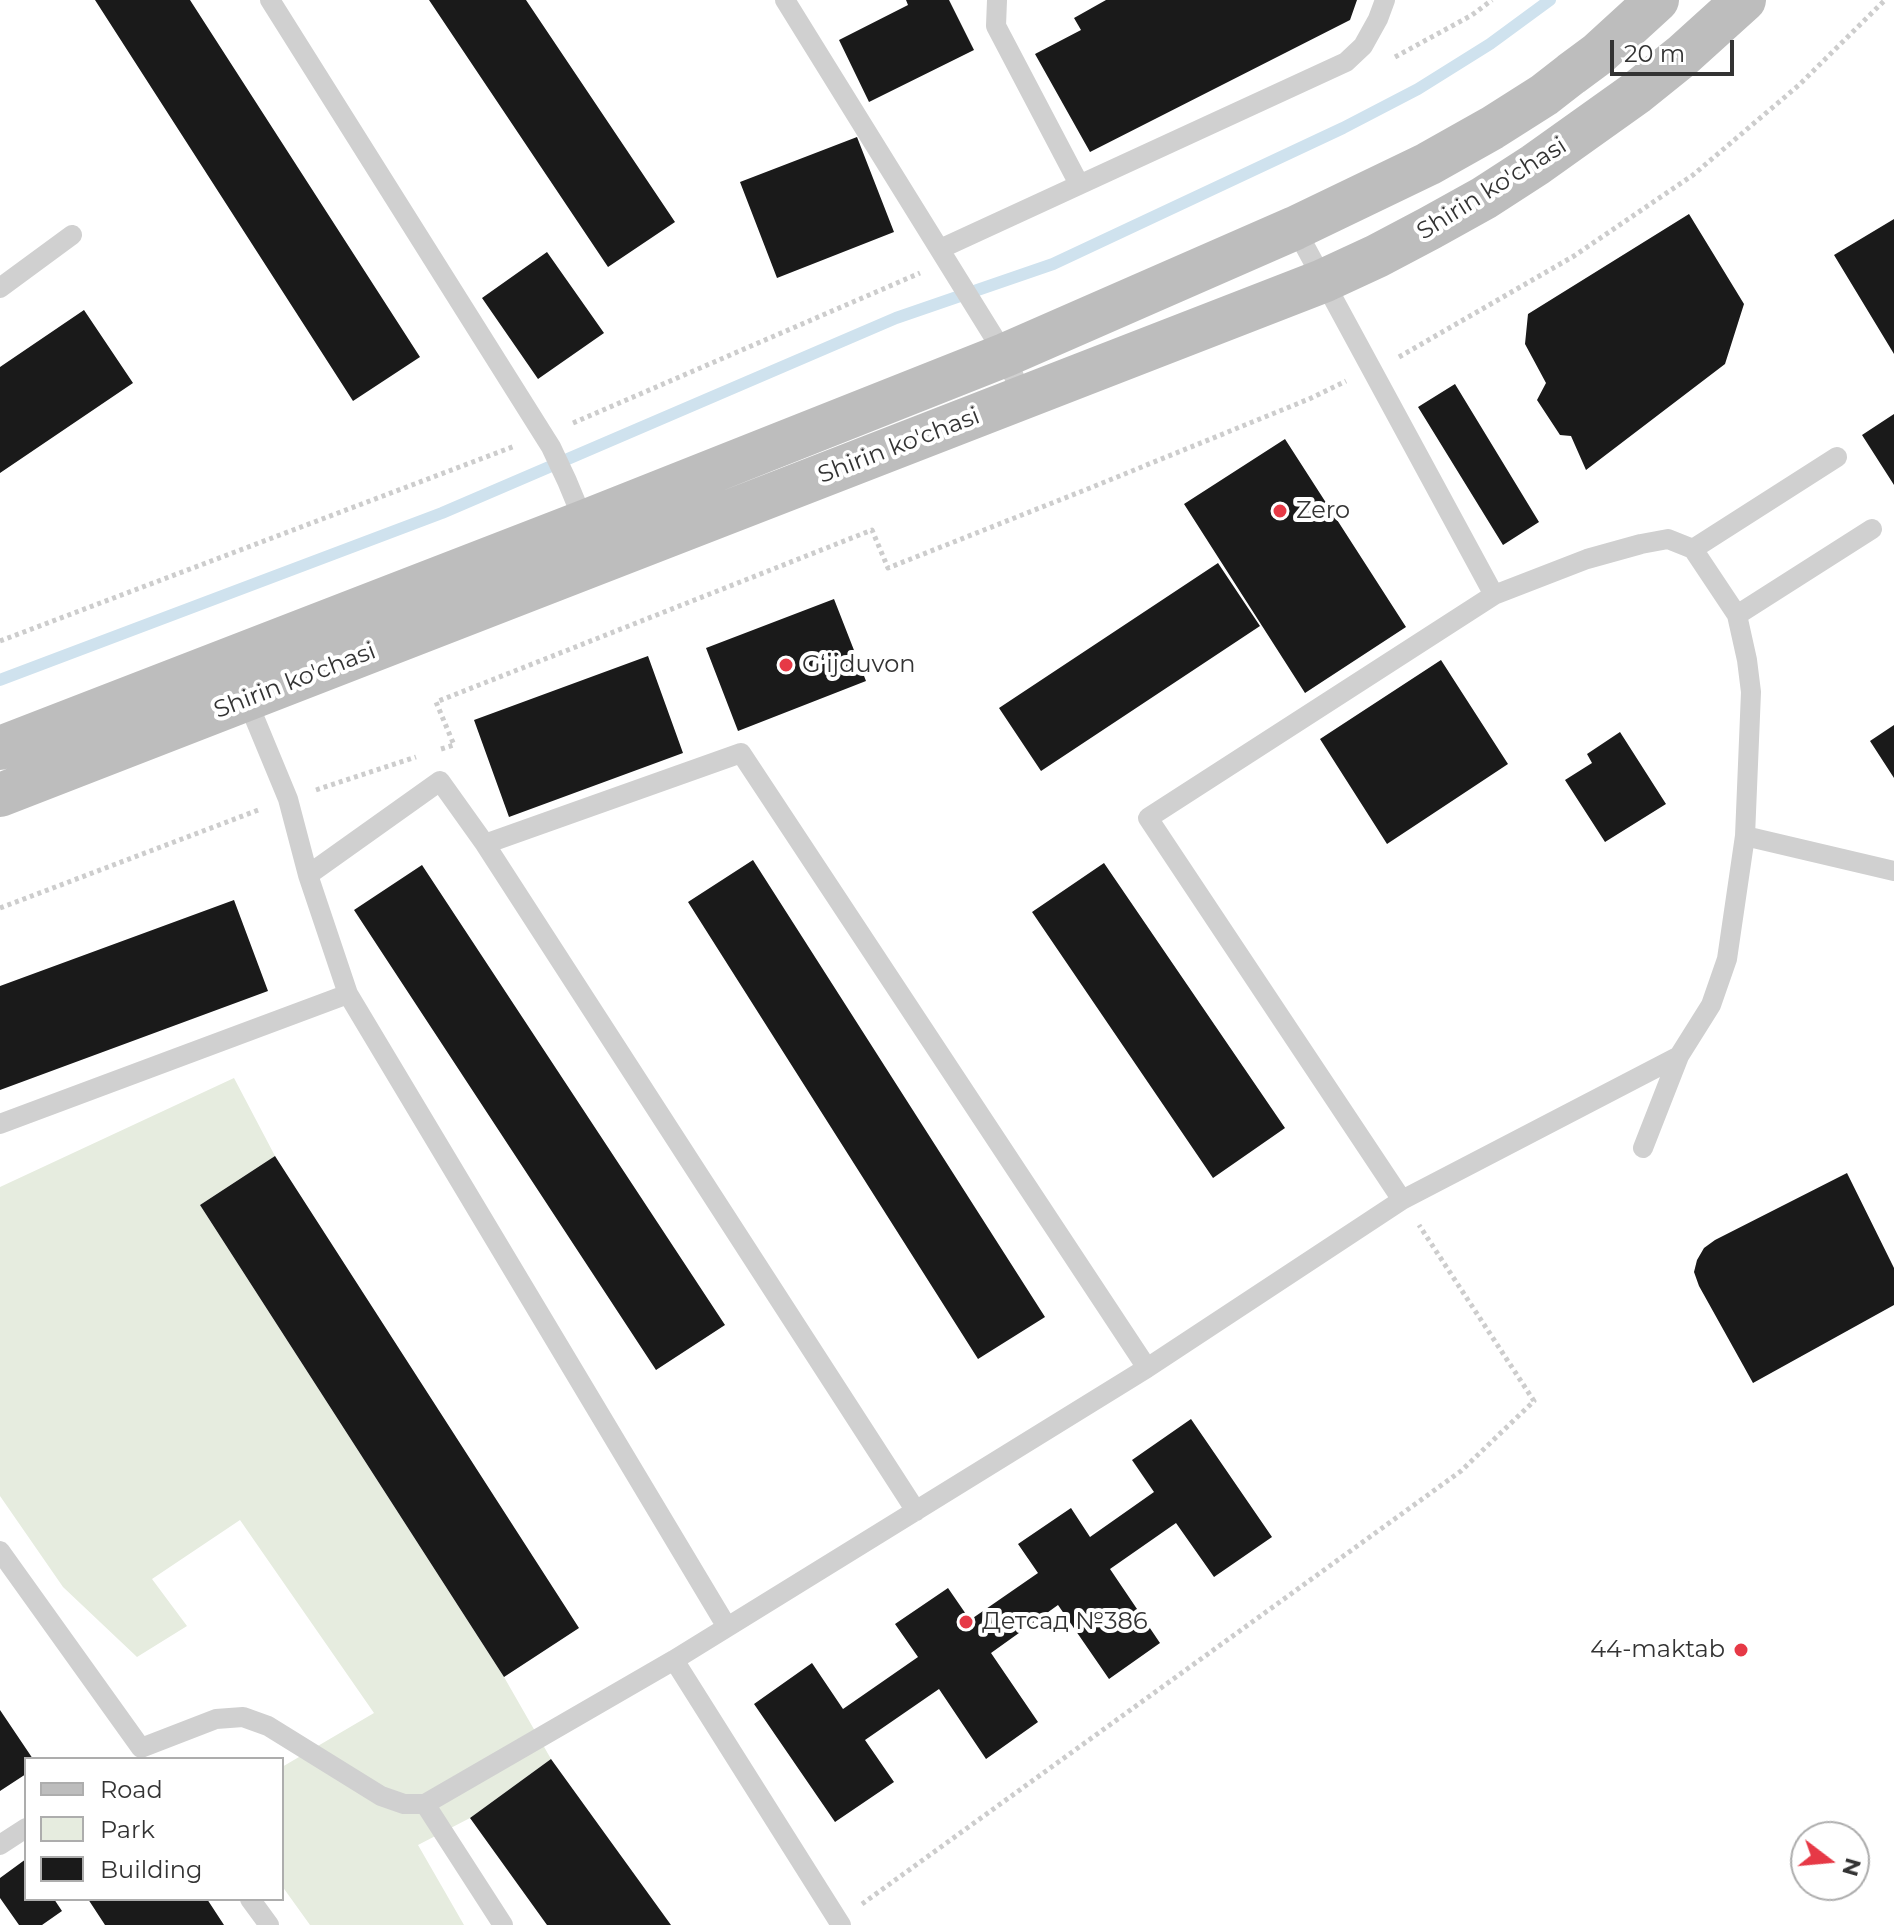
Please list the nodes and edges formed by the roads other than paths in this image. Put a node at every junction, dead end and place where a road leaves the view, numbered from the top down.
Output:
1 (270, 0) edge
2 (785, 0) edge
3 (997, 0) edge
4 (1385, 0) edge
5 (1657, 0) edge
6 (1744, 0) edge
7 (1079, 184) junction
8 (1295, 228) junction
9 (72, 235) dead end
10 (944, 255) junction
11 (1323, 281) junction
12 (0, 288) edge
13 (1005, 355) junction
14 (1023, 398) junction
15 (1837, 457) dead end
16 (584, 522) junction
17 (1872, 529) dead end
18 (1693, 549) junction
19 (1494, 595) junction
20 (1737, 615) junction
21 (247, 700) junction
22 (0, 748) edge
23 (0, 795) edge
24 (1745, 836) junction
25 (485, 844) junction
26 (1894, 871) edge
27 (308, 875) junction
28 (348, 994) junction
29 (1679, 1056) junction
30 (0, 1124) edge
31 (1643, 1148) dead end
32 (1402, 1200) junction
33 (1147, 1368) junction
34 (916, 1511) junction
35 (0, 1551) edge
36 (727, 1627) junction
37 (674, 1660) junction
38 (139, 1755) edge
39 (425, 1804) junction
40 (24, 1829) edge
41 (0, 1845) edge
42 (251, 1901) edge
43 (840, 1923) edge
44 (269, 1925) edge
45 (503, 1925) edge

1 - 16 lane
2 - 10 lane
3 - 7 lane
4 - 7 lane
5 - 8 main road, Shirin ko'chasi
6 - 11 main road, Shirin ko'chasi
7 - 10 lane
8 - 11 lane
8 - 13 main road, Shirin ko'chasi
9 - 12 lane
10 - 13 lane
11 - 14 main road, Shirin ko'chasi
11 - 19 lane
13 - 14 lane
13 - 16 main road, Shirin ko'chasi
14 - 21 main road, Shirin ko'chasi
15 - 18 lane
16 - 22 main road, Shirin ko'chasi
17 - 20 lane
18 - 19 lane
18 - 20 lane
19 - 32 lane
20 - 24 lane
21 - 23 main road, Shirin ko'chasi
21 - 27 lane
24 - 26 lane
24 - 29 lane
25 - 27 lane
25 - 33 lane
25 - 34 lane
27 - 28 lane
28 - 30 lane
28 - 36 lane
29 - 31 lane
29 - 32 lane
32 - 33 lane
33 - 34 lane
34 - 36 lane
35 - 38 lane
36 - 37 lane
37 - 39 lane
37 - 43 lane
38 - 39 lane
39 - 45 lane
40 - 41 lane
42 - 44 lane

